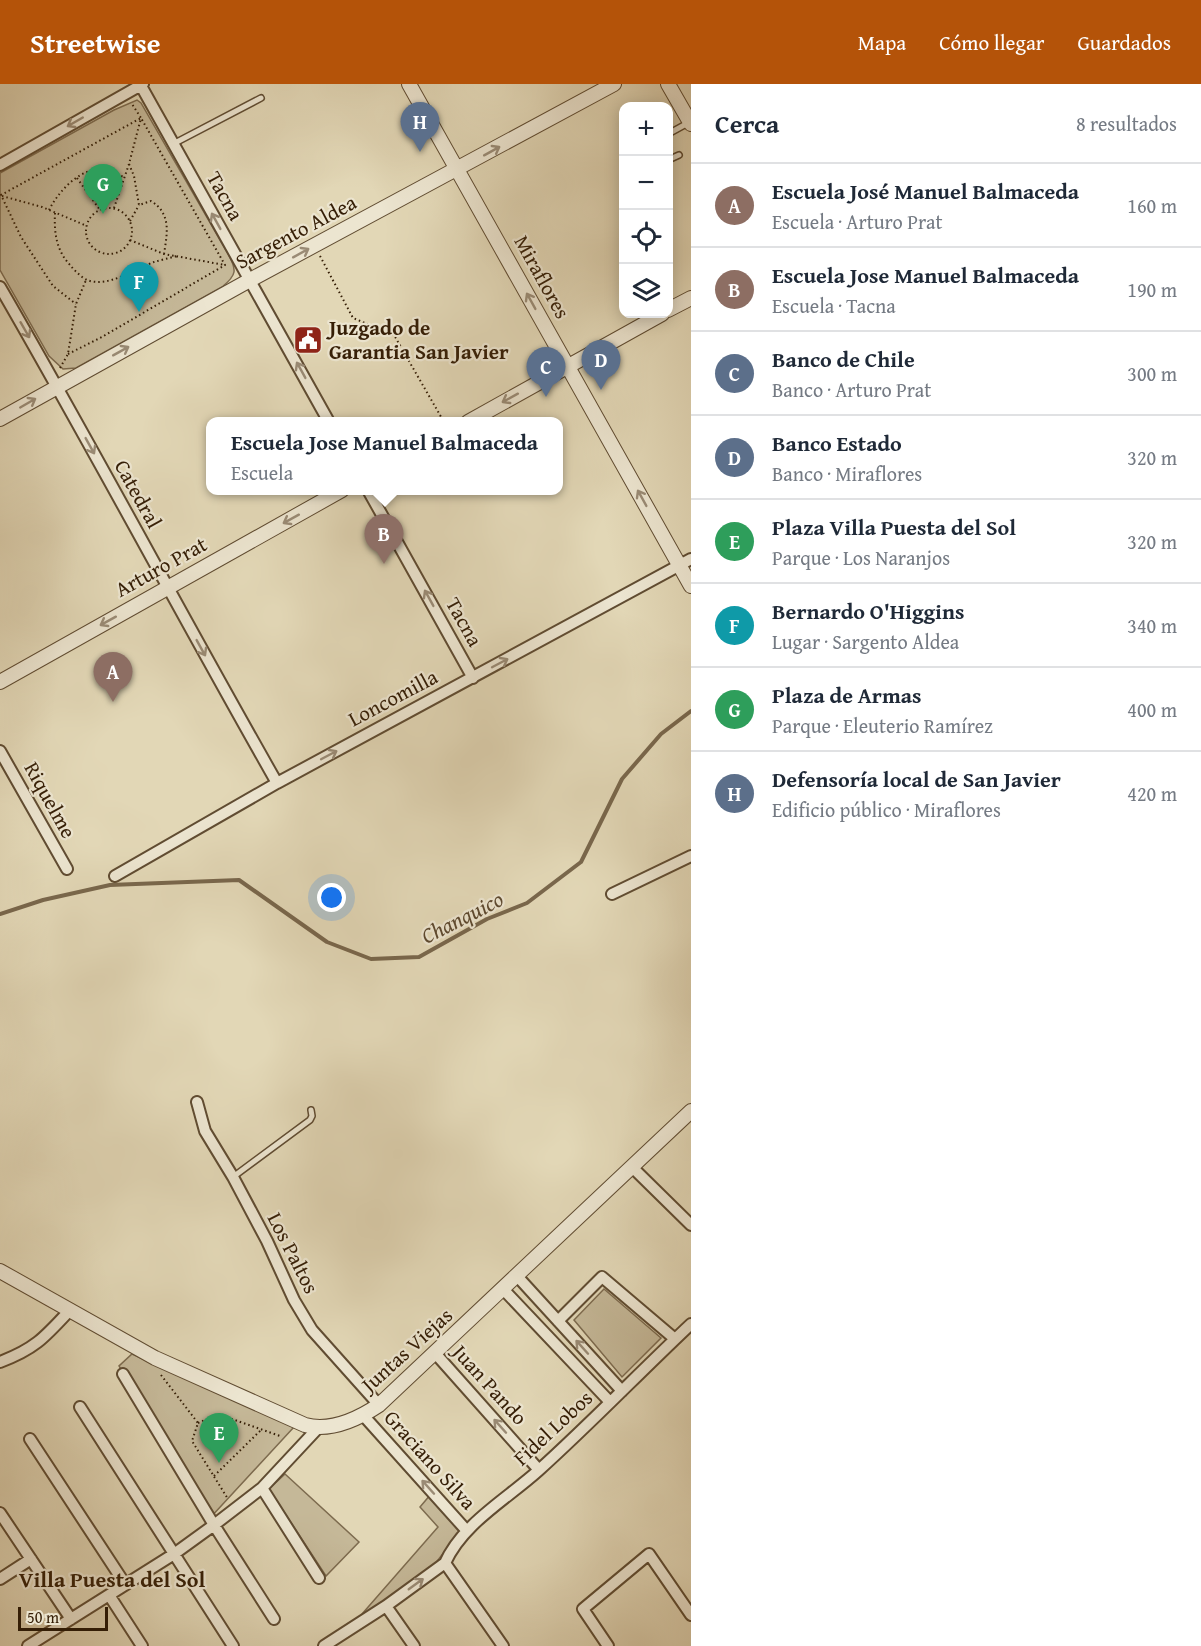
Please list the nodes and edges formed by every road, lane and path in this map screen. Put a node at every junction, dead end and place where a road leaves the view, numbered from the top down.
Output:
1 (141, 84) edge
2 (409, 84) edge
3 (614, 84) edge
4 (668, 84) edge
5 (126, 94) junction
6 (261, 98) dead end
7 (141, 118) junction
8 (690, 123) edge
9 (673, 132) edge
10 (173, 144) junction
11 (679, 155) dead end
12 (673, 158) edge
13 (129, 164) junction
14 (0, 165) edge
15 (457, 170) junction
16 (124, 177) junction
17 (77, 178) junction
18 (0, 195) edge
19 (139, 205) junction
20 (114, 208) junction
21 (49, 210) junction
22 (100, 210) junction
23 (55, 213) junction
24 (130, 221) junction
25 (87, 226) junction
26 (130, 240) junction
27 (314, 246) junction
28 (164, 254) junction
29 (177, 256) junction
30 (225, 265) junction
31 (86, 280) junction
32 (250, 280) junction
33 (0, 287) edge
34 (691, 298) edge
35 (76, 304) junction
36 (673, 308) edge
37 (655, 318) edge
38 (68, 354) junction
39 (567, 366) junction
40 (55, 382) junction
41 (326, 417) edge
42 (441, 417) edge
43 (477, 417) edge
44 (0, 419) edge
45 (333, 495) edge
46 (371, 495) edge
47 (685, 562) edge
48 (691, 586) edge
49 (167, 587) junction
50 (473, 678) junction
51 (0, 682) edge
52 (0, 751) edge
53 (277, 783) junction
54 (691, 856) edge
55 (67, 869) dead end
56 (115, 876) dead end
57 (612, 894) dead end
58 (197, 1102) dead end
59 (311, 1110) dead end
60 (691, 1111) edge
61 (632, 1167) junction
62 (233, 1177) junction
63 (691, 1225) edge
64 (0, 1271) edge
65 (517, 1276) junction
66 (503, 1289) junction
67 (70, 1310) junction
68 (558, 1321) junction
69 (691, 1324) edge
70 (675, 1339) junction
71 (435, 1353) junction
72 (0, 1362) edge
73 (156, 1370) dead end
74 (123, 1374) dead end
75 (622, 1391) junction
76 (610, 1402) junction
77 (379, 1405) junction
78 (80, 1407) dead end
79 (363, 1415) junction
80 (198, 1423) junction
81 (318, 1428) junction
82 (261, 1430) junction
83 (280, 1436) dead end
84 (30, 1439) dead end
85 (539, 1470) junction
86 (214, 1476) junction
87 (262, 1488) junction
88 (228, 1499) dead end
89 (0, 1513) edge
90 (214, 1525) junction
91 (467, 1531) junction
92 (174, 1554) junction
93 (30, 1558) junction
94 (446, 1563) junction
95 (319, 1578) dead end
96 (0, 1579) edge
97 (125, 1584) junction
98 (109, 1595) junction
99 (386, 1606) junction
100 (691, 1615) edge
101 (71, 1619) junction
102 (274, 1619) dead end
103 (28, 1646) edge
104 (142, 1646) edge
105 (233, 1646) edge
106 (325, 1646) edge
107 (414, 1646) edge
108 (503, 1646) edge
109 (608, 1646) edge

1 - 5 street
1 - 10 street, Tacna
2 - 15 street, Miraflores
15 -> 3 street, Sargento Aldea
4 - 8 street
5 - 7 path
5 -> 14 street
6 - 10 lane
7 - 13 path
7 - 18 path
7 - 30 path
8 - 9 lane
32 -> 10 street, Tacna
11 - 12 lane
13 - 16 path
13 - 19 path
15 - 27 street, Sargento Aldea
39 -> 15 street, Miraflores
16 - 17 path
16 - 20 path
17 - 21 path
17 - 22 path
18 - 21 path
18 - 35 path
19 - 24 path
19 - 28 path
20 - 22 path
20 - 24 path
21 - 23 path
22 - 25 path
23 - 25 path
23 - 31 path
24 - 26 path
25 - 26 path
26 - 28 path
32 -> 27 street, Sargento Aldea
27 - 42 path
28 - 29 path
29 - 30 path
29 - 31 path
30 - 38 path
31 - 35 path
40 -> 32 street, Sargento Aldea
41 -> 32 street, Tacna
33 -> 40 street, Catedral
34 - 36 street
35 - 38 path
37 - 39 street
38 - 40 path
39 -> 43 street
47 -> 39 street, Miraflores
44 -> 40 street, Sargento Aldea
40 -> 49 street, Catedral
45 -> 49 street, Arturo Prat
50 -> 46 street, Tacna
47 - 48 street, Miraflores
50 -> 47 street, Loncomilla
49 -> 51 street, Arturo Prat
49 -> 53 street, Catedral
53 -> 50 street, Loncomilla
52 - 55 street, Riquelme
53 - 56 street, Loncomilla
54 - 57 street
58 - 62 street, Los Paltos
59 - 62 lane
60 - 61 street, Juntas Viejas
61 - 63 street
61 - 65 street, Juntas Viejas
62 - 77 street, Los Paltos
64 - 67 street
65 - 66 street, Juntas Viejas
65 - 68 street
66 - 71 street, Juntas Viejas
66 - 76 street
67 - 72 street
67 - 81 street
68 - 70 street
75 -> 68 street
69 - 70 street, Fidel Lobos
70 - 75 street, Fidel Lobos
71 - 77 street, Juntas Viejas
85 -> 71 street, Juan Pando
73 - 80 path
74 - 90 street
75 - 76 street, Fidel Lobos
76 - 85 street, Fidel Lobos
77 - 79 street, Juntas Viejas
78 - 92 street
79 - 81 street, Juntas Viejas
91 -> 79 street, Graciano Silva
80 - 82 path
80 - 86 path
81 - 87 street
82 - 83 path
82 - 86 path
84 - 97 street
85 - 91 street, Fidel Lobos
86 - 88 path
87 - 90 street
87 - 95 street
89 - 93 street
90 - 92 street
90 - 102 street
91 - 94 street, Fidel Lobos
92 - 97 street
92 - 105 street
93 - 96 street
93 - 101 street
99 -> 94 street
94 - 108 street
97 - 98 street
98 - 101 street
98 - 104 street
99 - 106 street
99 - 107 street
100 - 109 street
101 - 103 street

